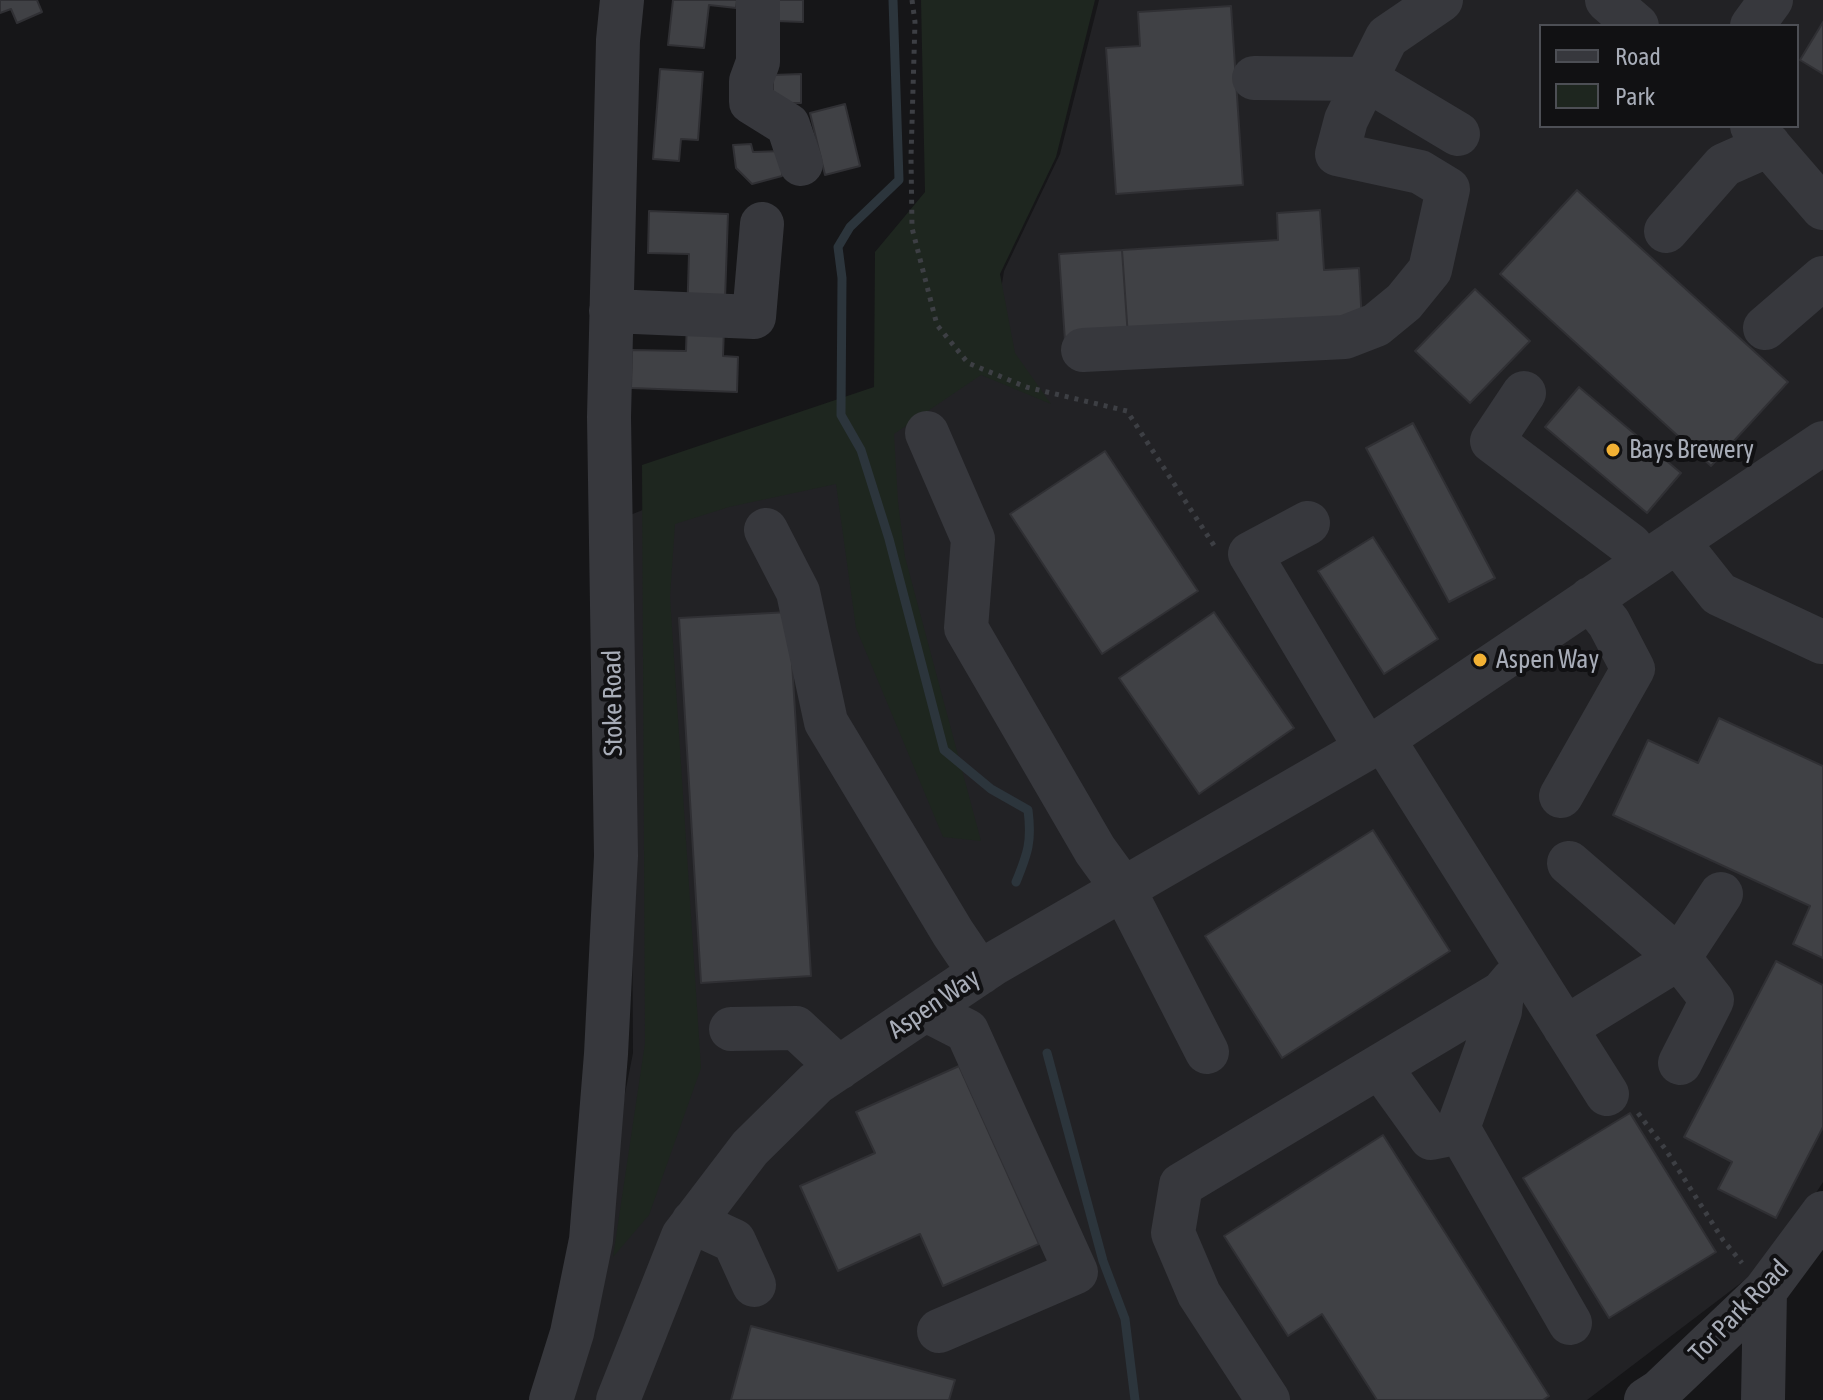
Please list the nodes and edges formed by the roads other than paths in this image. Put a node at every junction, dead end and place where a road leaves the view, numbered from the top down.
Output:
1 (622, 0) edge
2 (758, 0) edge
3 (1441, 0) edge
4 (1607, 0) edge
5 (1771, 0) edge
6 (1635, 24) edge
7 (1753, 24) edge
8 (1254, 78) dead end
9 (1366, 79) junction
10 (1458, 134) dead end
11 (1761, 135) edge
12 (801, 164) dead end
13 (1823, 208) edge
14 (762, 224) dead end
15 (1666, 231) dead end
16 (1823, 278) edge
17 (611, 311) junction
18 (1765, 328) dead end
19 (1083, 350) dead end
20 (1524, 393) dead end
21 (927, 433) dead end
22 (1823, 443) edge
23 (1308, 523) dead end
24 (766, 530) dead end
25 (1661, 552) junction
26 (1590, 599) junction
27 (1822, 642) edge
28 (1375, 744) junction
29 (1561, 796) dead end
30 (1569, 863) dead end
31 (1124, 890) junction
32 (1721, 894) dead end
33 (1679, 958) junction
34 (980, 973) junction
35 (1515, 981) junction
36 (926, 1010) junction
37 (1565, 1028) junction
38 (731, 1029) dead end
39 (1207, 1052) dead end
40 (1680, 1063) dead end
41 (1380, 1067) junction
42 (839, 1068) junction
43 (1607, 1094) dead end
44 (1461, 1132) junction
45 (1823, 1213) edge
46 (693, 1222) junction
47 (754, 1285) dead end
48 (1765, 1291) junction
49 (1570, 1323) dead end
50 (939, 1331) dead end
51 (551, 1400) edge
52 (618, 1400) edge
53 (1268, 1400) edge
54 (1646, 1400) edge
55 (1763, 1400) edge

1 - 17 street, Stoke Road
2 - 12 street
3 - 9 street
4 - 6 street
5 - 7 street
8 - 9 street
9 - 10 street
9 - 19 street
11 - 13 street
11 - 15 street
14 - 17 street
16 - 18 street
17 - 51 street, Stoke Road
20 - 25 street
21 - 31 street
22 - 25 street, Aspen Way
23 - 28 street
24 - 34 street
25 - 26 street, Aspen Way
25 - 27 street
26 - 28 street, Aspen Way
26 - 29 street
28 - 31 street, Aspen Way
28 - 35 street
30 - 33 street
31 - 34 street, Aspen Way
31 - 39 street
32 - 33 street
33 - 37 street
33 - 40 street
34 - 36 street, Aspen Way
35 - 37 street
35 - 41 street
35 - 44 street
36 - 42 street, Aspen Way
36 - 50 street
37 - 43 street
38 - 42 street
41 - 44 street
41 - 53 street
42 - 46 street, Aspen Way
44 - 49 street
45 - 48 street, Tor Park Road
46 - 47 street
46 - 52 street, Aspen Way
48 - 54 street, Tor Park Road
48 - 55 street

